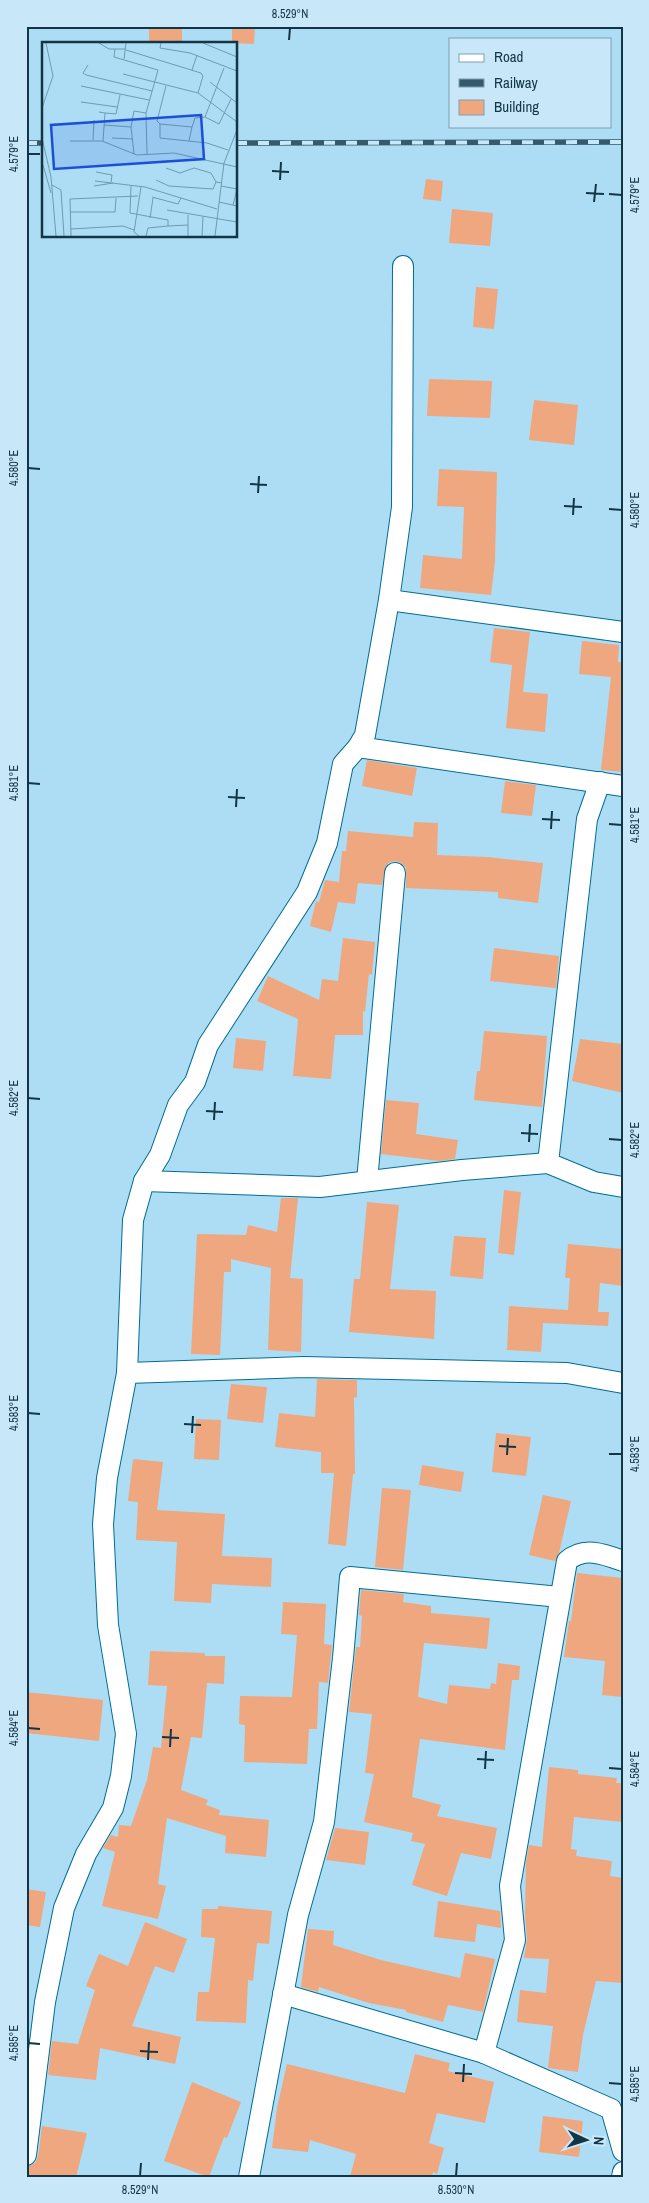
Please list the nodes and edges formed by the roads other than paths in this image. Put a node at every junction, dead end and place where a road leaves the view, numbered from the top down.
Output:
1 (403, 266) dead end
2 (389, 600) junction
3 (623, 632) edge
4 (358, 747) junction
5 (600, 782) junction
6 (623, 786) edge
7 (395, 872) dead end
8 (548, 1163) junction
9 (144, 1180) junction
10 (367, 1181) junction
11 (623, 1187) edge
12 (127, 1373) junction
13 (623, 1383) edge
14 (623, 1561) edge
15 (560, 1597) junction
16 (282, 1994) junction
17 (484, 2053) junction
18 (623, 2151) edge
19 (26, 2155) edge
20 (623, 2172) edge
21 (249, 2177) edge
22 (622, 2177) edge

1 - 2 street
2 - 3 street
2 - 4 street
4 - 5 street
4 - 9 street
5 - 6 street
5 - 8 street
7 - 10 street
8 - 10 street
8 - 11 street
9 - 10 street
9 - 12 street
12 - 13 street
12 - 19 street
14 - 15 street
15 - 16 street
15 - 17 street
16 - 17 street
16 - 21 street
17 - 18 street
20 - 22 street

